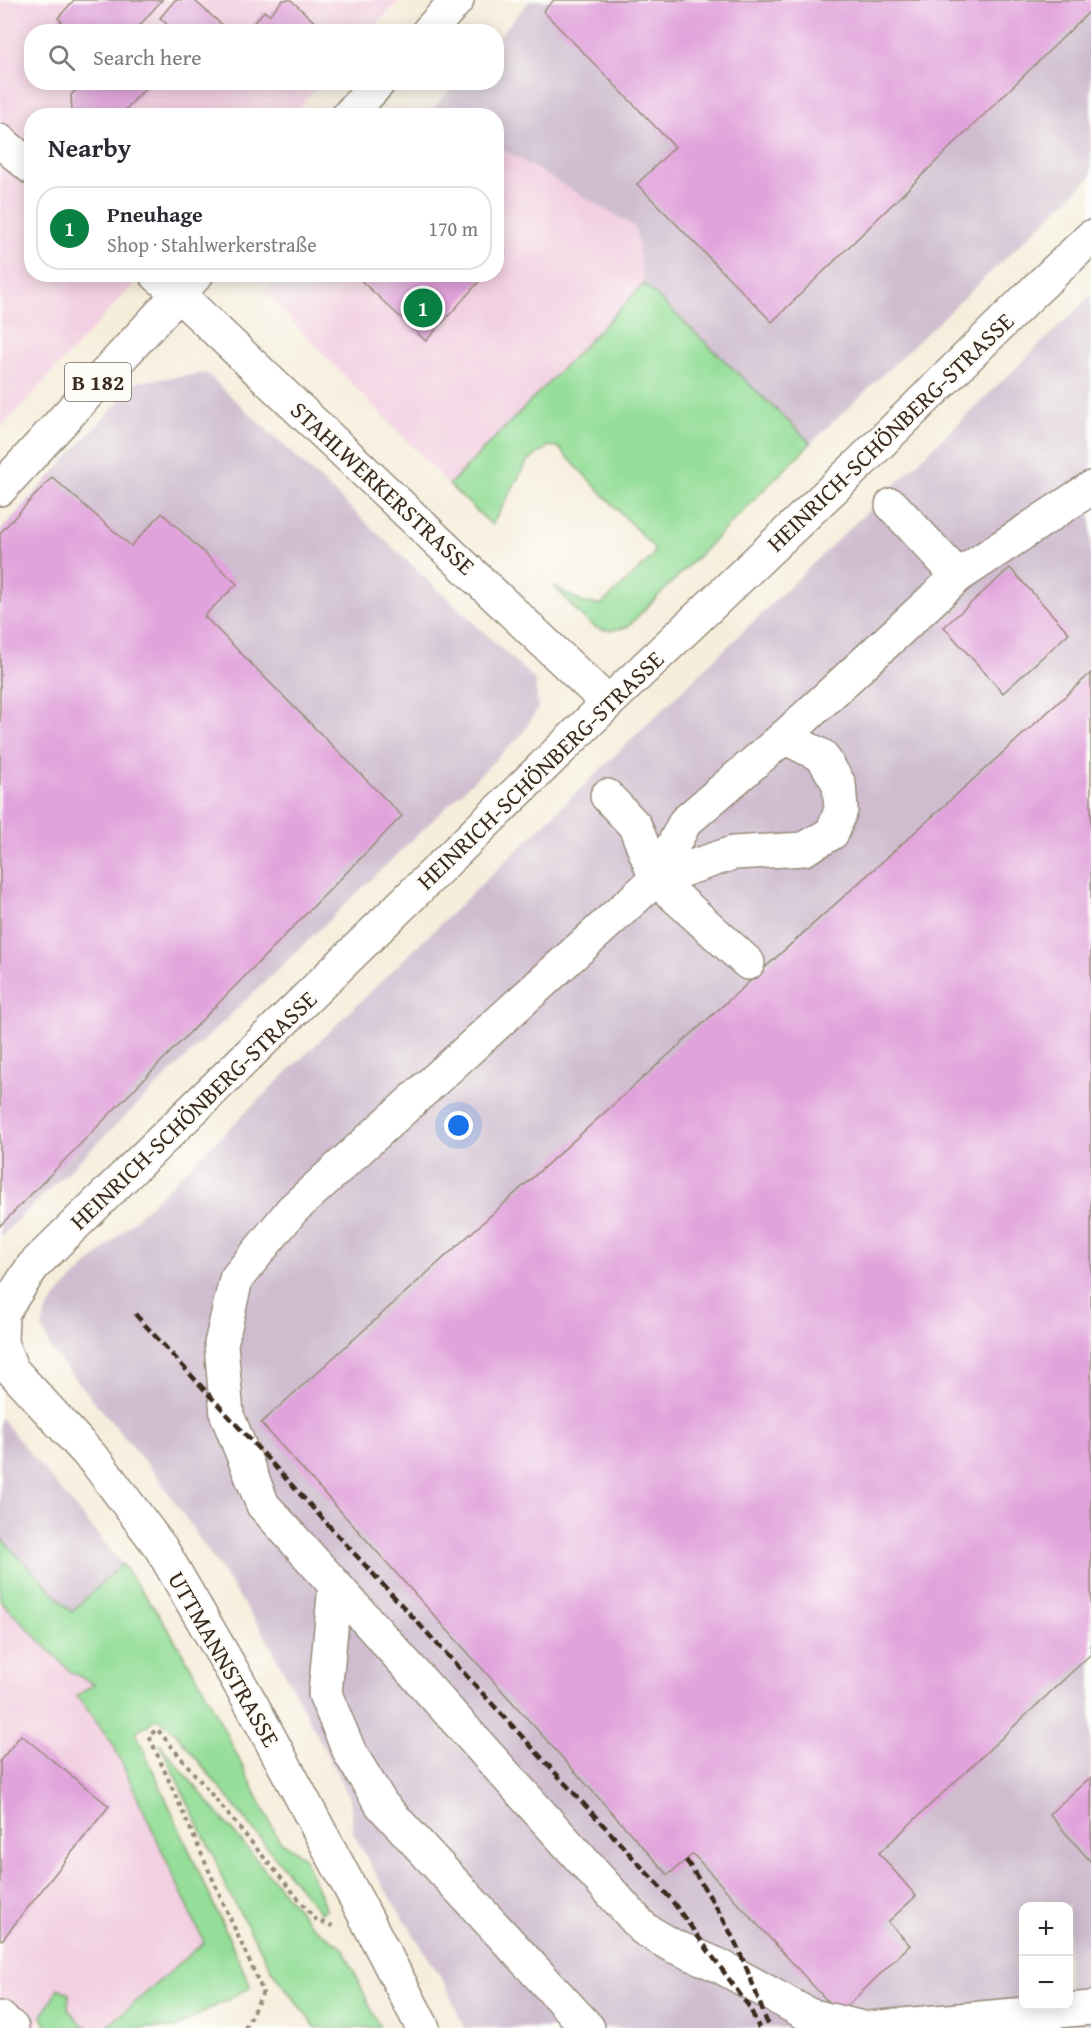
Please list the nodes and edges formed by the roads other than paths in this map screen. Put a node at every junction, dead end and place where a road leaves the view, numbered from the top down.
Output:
1 (457, 0) edge
2 (435, 24) edge
3 (372, 90) edge
4 (355, 108) edge
5 (0, 141) edge
6 (24, 161) edge
7 (1091, 237) edge
8 (176, 282) edge
9 (178, 282) edge
10 (1091, 488) edge
11 (0, 489) edge
12 (892, 506) dead end
13 (958, 576) junction
14 (608, 703) junction
15 (784, 737) junction
16 (607, 796) dead end
17 (656, 879) junction
18 (748, 963) dead end
19 (2, 1313) joint
20 (335, 1585) junction
21 (1091, 2008) edge
22 (0, 2018) edge
23 (12, 2028) edge
24 (423, 2028) edge
25 (588, 2028) edge
26 (863, 2028) edge
27 (869, 2028) edge

1 - 2 street
3 - 4 street
5 - 6 street
7 - 14 street, HEINRICH-SCHÖNBERG-STRASSE
8 - 11 street, B 182
9 - 14 street, STAHLWERKERSTRASSE
10 - 13 street
12 - 13 street
13 - 15 street
14 - 19 street, HEINRICH-SCHÖNBERG-STRASSE
15 - 17 street
15 - 17 street
16 - 17 street
17 - 18 street
17 - 20 street
19 - 24 street, UTTMANNSTRASSE
20 - 25 street
20 - 26 street
21 - 27 street
22 - 23 street

